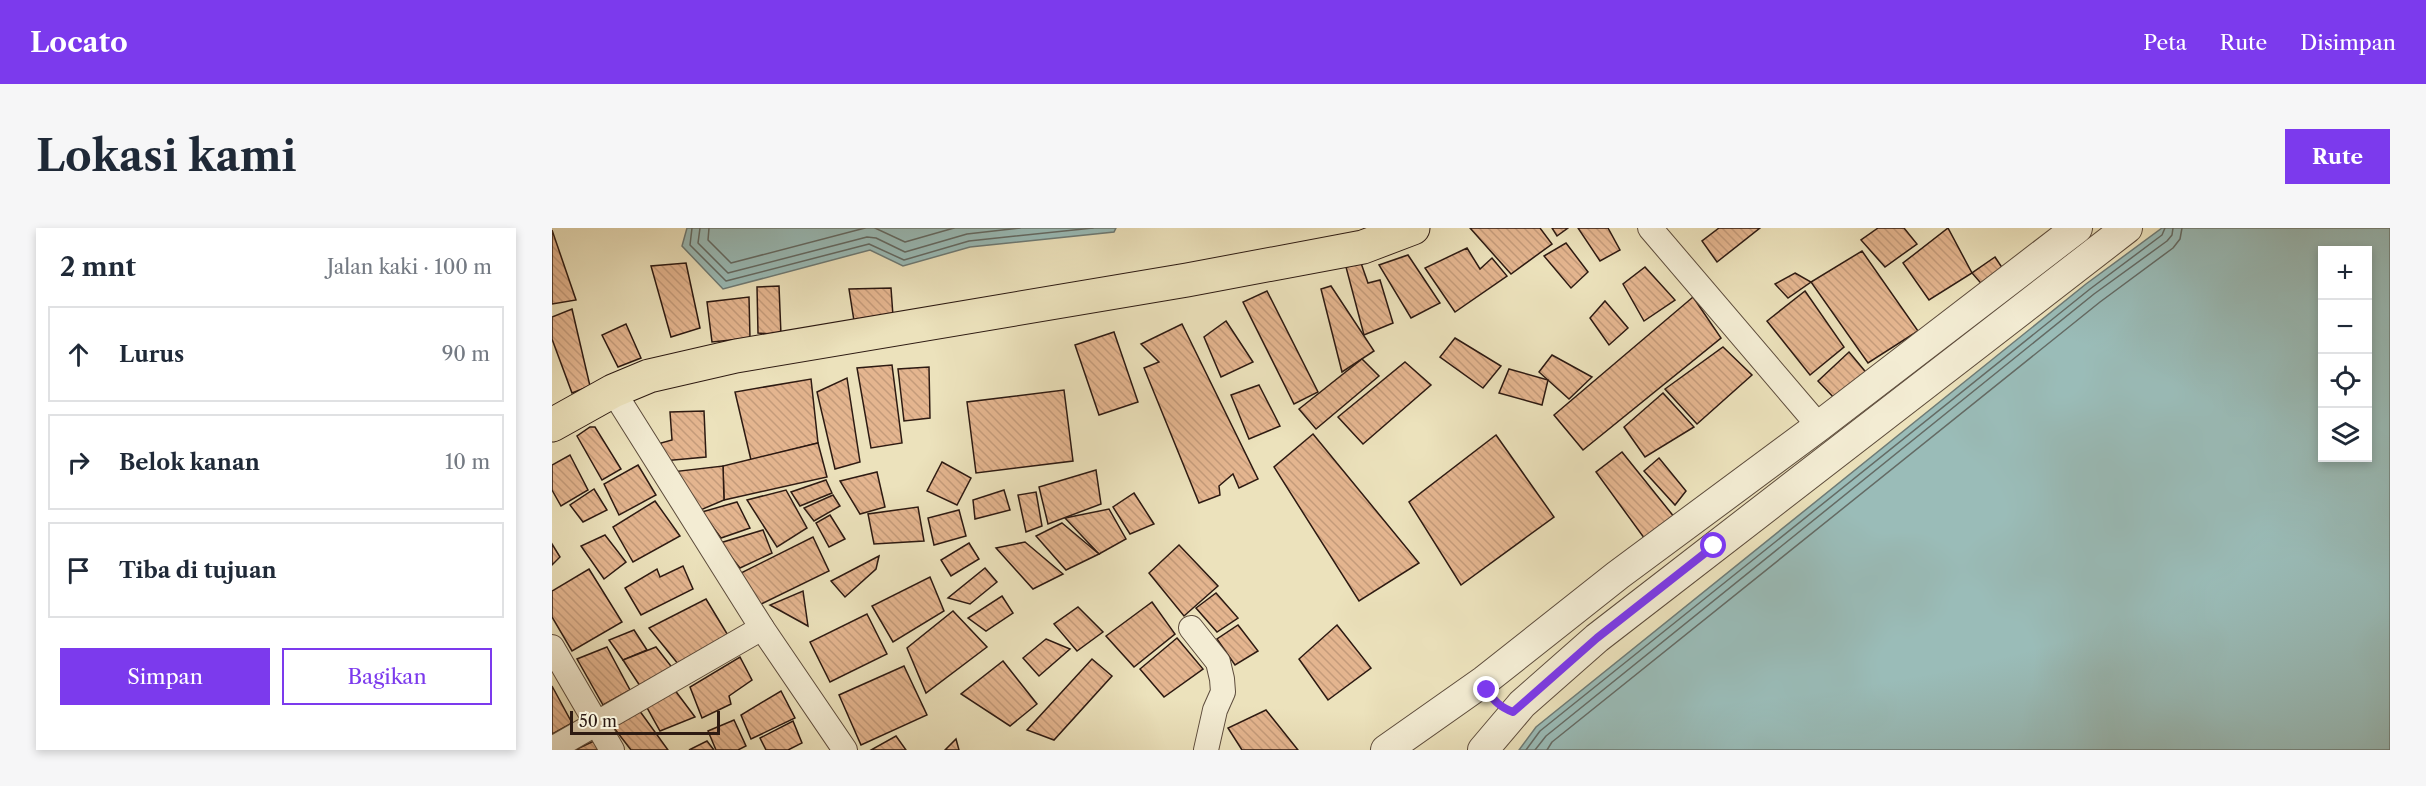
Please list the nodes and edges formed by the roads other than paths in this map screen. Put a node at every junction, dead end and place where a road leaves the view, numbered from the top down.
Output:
1 (1413, 228) edge
2 (1650, 228) edge
3 (2078, 228) edge
4 (2127, 228) edge
5 (2019, 273) junction
6 (2039, 295) junction
7 (614, 391) junction
8 (552, 425) edge
9 (1819, 426) junction
10 (762, 628) junction
11 (1191, 628) dead end
12 (552, 647) edge
13 (1484, 681) junction
14 (1513, 712) junction
15 (596, 723) junction
16 (552, 749) edge
17 (612, 750) edge
18 (845, 750) edge
19 (1206, 750) edge
20 (1386, 750) edge
21 (1484, 750) edge

1 - 7 highway
2 - 9 street
3 - 5 street
4 - 6 street
5 - 6 street
5 - 9 street
6 - 14 street
7 - 8 highway
7 - 10 street
9 - 13 street
10 - 15 street
10 - 18 street
11 - 19 street
12 - 15 street
13 - 14 street
13 - 20 street
14 - 21 street
15 - 16 street
15 - 17 street

